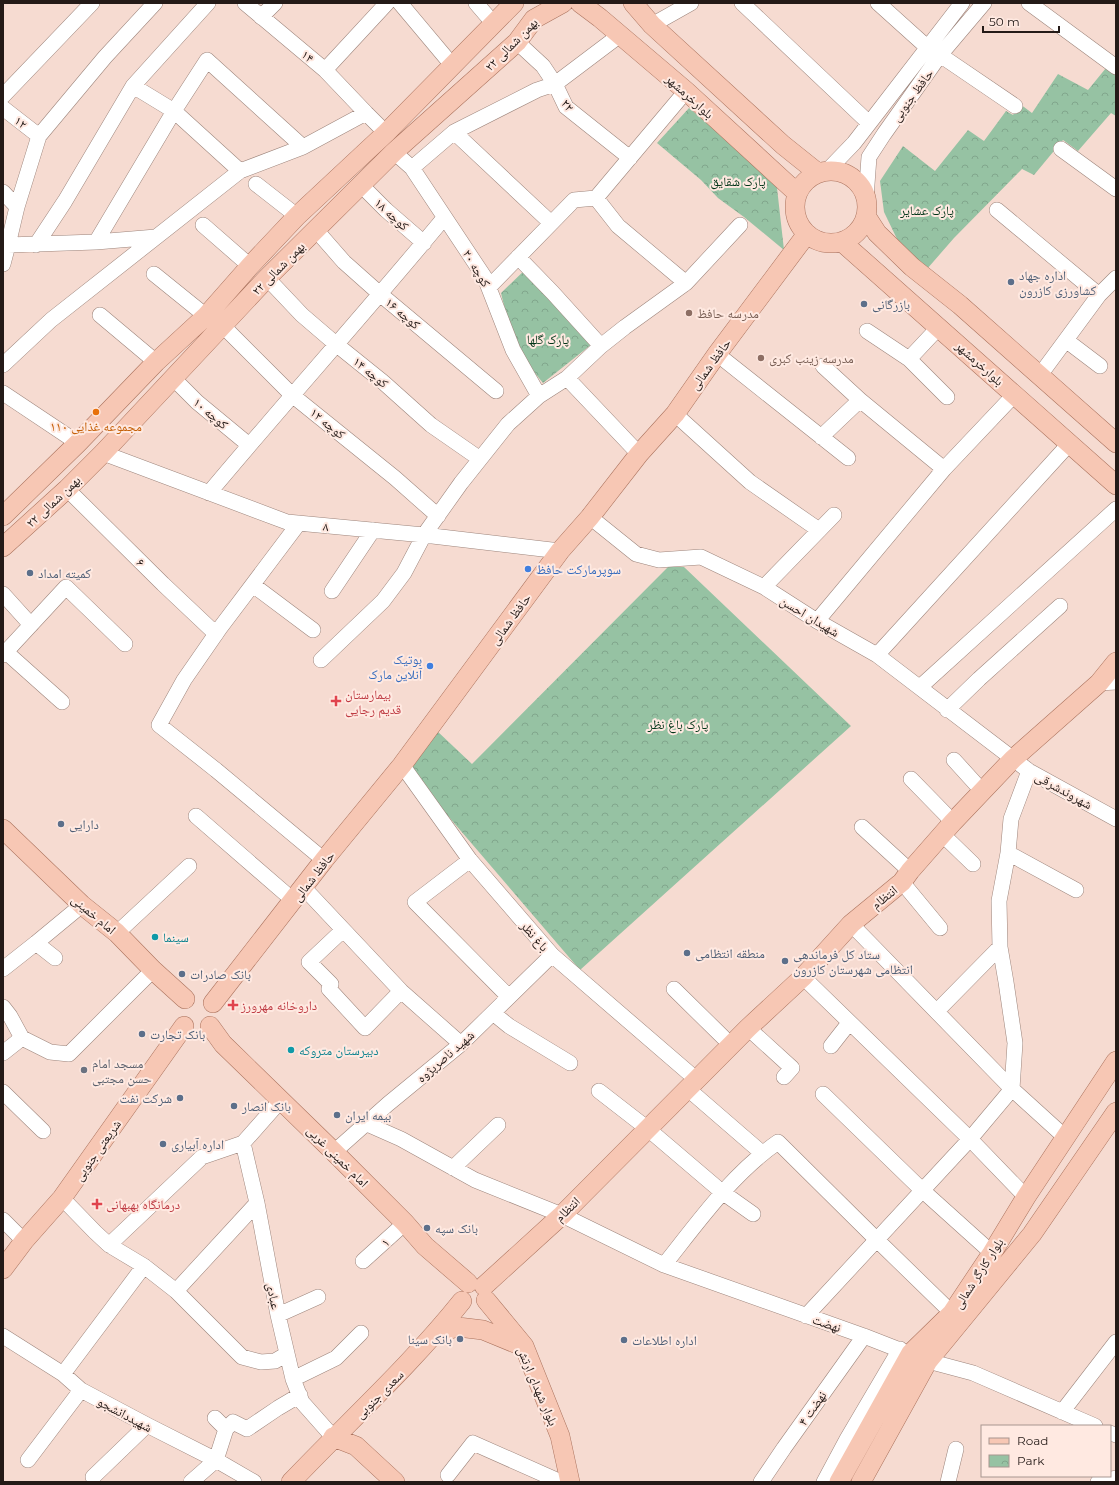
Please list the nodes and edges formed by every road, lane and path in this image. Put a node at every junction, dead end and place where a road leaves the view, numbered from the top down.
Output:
1 (92, 3) edge
2 (154, 3) edge
3 (208, 3) edge
4 (245, 3) edge
5 (275, 3) edge
6 (387, 3) edge
7 (400, 3) edge
8 (476, 3) edge
9 (563, 3) edge
10 (580, 3) edge
11 (633, 3) edge
12 (691, 3) edge
13 (742, 3) edge
14 (878, 3) edge
15 (962, 3) edge
16 (984, 3) edge
17 (1029, 3) edge
18 (512, 5) edge
19 (599, 10) edge
20 (261, 17) junction
21 (534, 19) junction
22 (494, 24) junction
23 (652, 25) junction
24 (620, 35) junction
25 (517, 42) junction
26 (934, 51) junction
27 (452, 65) junction
28 (1116, 67) edge
29 (324, 70) junction
30 (555, 84) junction
31 (133, 86) junction
32 (686, 90) junction
33 (3, 96) edge
34 (1015, 106) dead end
35 (3, 108) edge
36 (174, 111) junction
37 (366, 113) junction
38 (869, 123) junction
39 (454, 132) junction
40 (386, 133) junction
41 (39, 136) junction
42 (854, 143) junction
43 (783, 145) junction
44 (303, 147) junction
45 (1061, 149) dead end
46 (394, 152) junction
47 (869, 157) junction
48 (630, 158) junction
49 (765, 163) junction
50 (412, 168) junction
51 (240, 171) junction
52 (822, 172) junction
53 (256, 184) dead end
54 (361, 185) junction
55 (1116, 189) edge
56 (3, 192) edge
57 (797, 193) junction
58 (596, 198) junction
59 (17, 207) junction
60 (866, 207) junction
61 (997, 210) dead end
62 (297, 216) junction
63 (444, 218) junction
64 (551, 223) junction
65 (203, 225) dead end
66 (740, 225) dead end
67 (316, 230) junction
68 (877, 233) junction
69 (806, 235) junction
70 (156, 237) junction
71 (96, 242) junction
72 (842, 242) junction
73 (424, 243) junction
74 (36, 245) junction
75 (6, 246) edge
76 (859, 256) junction
77 (518, 257) junction
78 (3, 264) edge
79 (250, 266) junction
80 (154, 274) dead end
81 (267, 278) junction
82 (1116, 278) edge
83 (686, 283) junction
84 (489, 287) junction
85 (380, 294) junction
86 (1099, 295) junction
87 (100, 315) dead end
88 (206, 316) junction
89 (222, 325) junction
90 (939, 327) junction
91 (866, 331) dead end
92 (1066, 341) junction
93 (337, 345) junction
94 (601, 346) junction
95 (717, 354) junction
96 (909, 359) junction
97 (156, 362) junction
98 (3, 365) edge
99 (823, 366) dead end
100 (1100, 366) dead end
101 (1040, 375) junction
102 (567, 378) junction
103 (174, 379) junction
104 (496, 391) dead end
105 (3, 393) edge
106 (1015, 394) junction
107 (292, 395) junction
108 (539, 396) junction
109 (947, 398) dead end
110 (860, 400) junction
111 (675, 414) junction
112 (821, 437) junction
113 (78, 443) junction
114 (1070, 443) junction
115 (1116, 443) edge
116 (249, 445) junction
117 (103, 453) junction
118 (640, 454) junction
119 (848, 458) dead end
120 (480, 459) junction
121 (944, 469) junction
122 (1116, 485) edge
123 (67, 489) junction
124 (209, 493) junction
125 (1116, 509) edge
126 (834, 514) dead end
127 (3, 516) edge
128 (438, 516) junction
129 (590, 517) junction
130 (299, 523) junction
131 (372, 530) junction
132 (819, 530) junction
133 (424, 535) junction
134 (3, 547) edge
135 (560, 551) junction
136 (253, 585) junction
137 (764, 587) junction
138 (332, 591) dead end
139 (3, 594) edge
140 (1060, 606) dead end
141 (817, 621) junction
142 (31, 625) junction
143 (313, 630) dead end
144 (216, 634) junction
145 (125, 644) dead end
146 (4, 653) edge
147 (877, 655) junction
148 (321, 660) dead end
149 (1116, 662) edge
150 (1107, 682) edge
151 (920, 686) junction
152 (62, 702) dead end
153 (948, 710) junction
154 (1013, 758) junction
155 (954, 760) dead end
156 (402, 765) junction
157 (1029, 771) junction
158 (911, 779) dead end
159 (983, 792) junction
160 (196, 816) dead end
161 (1116, 819) edge
162 (862, 827) dead end
163 (948, 828) junction
164 (3, 829) edge
165 (1008, 853) junction
166 (324, 860) junction
167 (470, 860) junction
168 (973, 864) dead end
169 (189, 866) dead end
170 (906, 876) junction
171 (1076, 890) dead end
172 (299, 894) junction
173 (82, 905) junction
174 (851, 924) junction
175 (940, 928) dead end
176 (343, 930) junction
177 (117, 933) junction
178 (36, 943) junction
179 (1000, 947) junction
180 (552, 955) junction
181 (55, 958) dead end
182 (3, 969) edge
183 (153, 970) junction
184 (803, 977) junction
185 (674, 989) dead end
186 (401, 991) junction
187 (509, 997) junction
188 (185, 999) junction
189 (213, 1003) junction
190 (3, 1007) edge
191 (937, 1012) junction
192 (493, 1013) junction
193 (849, 1022) junction
194 (184, 1026) junction
195 (210, 1026) junction
196 (748, 1028) junction
197 (22, 1038) junction
198 (461, 1044) junction
199 (731, 1045) junction
200 (831, 1046) dead end
201 (3, 1053) edge
202 (1116, 1061) edge
203 (570, 1063) dead end
204 (784, 1076) dead end
205 (692, 1085) junction
206 (1012, 1088) junction
207 (599, 1091) dead end
208 (3, 1092) edge
209 (823, 1094) dead end
210 (281, 1100) junction
211 (1116, 1112) edge
212 (367, 1124) junction
213 (498, 1125) dead end
214 (648, 1129) junction
215 (44, 1131) dead end
216 (1066, 1138) junction
217 (970, 1139) junction
218 (243, 1143) junction
219 (334, 1152) junction
220 (762, 1153) junction
221 (453, 1168) junction
222 (922, 1190) junction
223 (722, 1192) junction
224 (1026, 1197) junction
225 (62, 1198) junction
226 (257, 1203) junction
227 (753, 1214) dead end
228 (562, 1215) junction
229 (3, 1220) edge
230 (405, 1223) junction
231 (876, 1240) junction
232 (24, 1241) junction
233 (109, 1245) junction
234 (992, 1253) junction
235 (363, 1261) dead end
236 (664, 1265) junction
237 (144, 1266) junction
238 (3, 1269) edge
239 (479, 1290) junction
240 (176, 1291) junction
241 (318, 1298) dead end
242 (952, 1313) junction
243 (278, 1315) junction
244 (806, 1316) junction
245 (438, 1332) junction
246 (361, 1333) dead end
247 (3, 1336) edge
248 (864, 1336) junction
249 (1116, 1342) edge
250 (524, 1346) junction
251 (905, 1351) junction
252 (287, 1354) junction
253 (928, 1361) junction
254 (63, 1374) junction
255 (293, 1378) junction
256 (81, 1390) junction
257 (300, 1395) junction
258 (1062, 1412) junction
259 (357, 1415) junction
260 (147, 1425) junction
261 (1092, 1425) edge
262 (333, 1437) junction
263 (356, 1446) junction
264 (956, 1449) dead end
265 (28, 1460) dead end
266 (216, 1460) junction
267 (448, 1475) dead end
268 (93, 1477) dead end
269 (1116, 1478) edge
270 (191, 1482) edge
271 (254, 1482) edge
272 (291, 1482) edge
273 (395, 1482) edge
274 (561, 1482) edge
275 (570, 1482) edge
276 (761, 1482) edge
277 (824, 1482) edge
278 (839, 1482) edge
279 (860, 1482) edge
280 (948, 1482) edge
281 (1098, 1482) edge

1 - 33 street
2 - 41 street
3 - 31 street
4 - 20 street, ۱۴
5 - 20 street
6 - 29 street
7 - 27 street
8 - 22 street
9 - 21 main road, ۲۲ بهمن شمالی
10 - 19 main road, بلوارخرمشهر
11 - 23 main road, بلوارخرمشهر
12 - 23 street
13 - 38 street
14 - 26 street
15 - 26 street, حافظ جنوبی
16 - 26 street, حافظ جنوبی
17 - 28 street
18 - 21 main road
18 - 22 main road, ۲۲ بهمن شمالی
19 - 24 main road, بلوارخرمشهر
20 - 29 street, ۱۴
21 - 25 main road, ۲۲ بهمن شمالی
22 - 27 main road, ۲۲ بهمن شمالی
23 - 43 main road, بلوارخرمشهر
24 - 30 street
24 - 32 main road, بلوارخرمشهر
25 - 30 street, ۲۲
25 - 46 main road, ۲۲ بهمن شمالی
26 - 34 street
26 - 38 street, حافظ جنوبی
26 - 47 street, حافظ جنوبی
27 - 40 main road, ۲۲ بهمن شمالی
29 - 37 street, ۱۴
30 - 39 street
30 - 48 street, ۲۲
31 - 36 street
31 - 74 street
32 - 48 street
32 - 49 main road, بلوارخرمشهر
35 - 41 street, ۱۲
36 - 44 street
36 - 51 street
36 - 71 street
37 - 40 street, ۱۴
37 - 44 street
38 - 42 street, حافظ جنوبی
39 - 50 street
39 - 64 street
40 - 62 main road, ۲۲ بهمن شمالی
41 - 59 street
42 - 47 street
42 - 52 street, حافظ جنوبی
43 - 49 main road
43 - 52 main road, بلوارخرمشهر
44 - 51 street
45 - 55 street
46 - 50 street, کوچه ۲۰
46 - 54 main road, ۲۲ بهمن شمالی
47 - 60 street, حافظ جنوبی
48 - 58 street
49 - 57 main road, بلوارخرمشهر
50 - 63 street, کوچه ۲۰
51 - 70 street
52 - 57 main road
52 - 60 main road
53 - 62 street
54 - 67 main road, ۲۲ بهمن شمالی
54 - 73 street, کوچه ۱۸
56 - 59 street
57 - 69 main road
58 - 64 street
58 - 83 street
59 - 75 street
60 - 68 main road
60 - 72 main road
61 - 86 street
62 - 79 main road, ۲۲ بهمن شمالی
63 - 73 street
63 - 84 street, کوچه ۲۰
64 - 77 street
65 - 79 street
66 - 83 street
67 - 81 main road, ۲۲ بهمن شمالی
67 - 85 street, کوچه ۱۶
68 - 76 main road
68 - 101 main road
69 - 72 main road
69 - 95 main road, حافظ شمالی
70 - 71 street
70 - 98 street
71 - 74 street
72 - 76 main road, بلوارخرمشهر
73 - 85 street
74 - 75 street
75 - 78 street
76 - 90 main road, بلوارخرمشهر
77 - 84 street
77 - 94 street
79 - 88 main road, ۲۲ بهمن شمالی
80 - 88 street
81 - 89 main road, ۲۲ بهمن شمالی
81 - 93 street, کوچه ۱۴
82 - 86 street
83 - 94 street
84 - 108 street, کوچه ۲۰
85 - 93 street
85 - 104 street, کوچه ۱۶
86 - 92 street
87 - 97 street
88 - 97 main road, ۲۲ بهمن شمالی
89 - 103 main road, ۲۲ بهمن شمالی
89 - 107 street, کوچه ۱۲
90 - 96 street
90 - 106 main road, بلوارخرمشهر
91 - 96 street
92 - 100 street
92 - 101 street
93 - 107 street
93 - 120 street, کوچه ۱۴
94 - 102 street
95 - 111 main road, حافظ شمالی
95 - 112 street
96 - 109 street
97 - 113 main road, ۲۲ بهمن شمالی
99 - 110 street
101 - 115 main road
102 - 108 street
102 - 118 street
103 - 116 street, کوچه ۱۰
103 - 117 main road, ۲۲ بهمن شمالی
105 - 113 street
106 - 114 main road, بلوارخرمشهر
106 - 121 street
107 - 116 street
107 - 128 street, کوچه ۱۲
108 - 120 street
110 - 112 street
110 - 121 street
111 - 118 main road, حافظ شمالی
111 - 132 street
112 - 119 street
113 - 127 main road, ۲۲ بهمن شمالی
114 - 122 main road, بلوارخرمشهر
114 - 147 street
116 - 124 street
117 - 123 main road, ۲۲ بهمن شمالی
117 - 124 street, ۸
118 - 129 main road, حافظ شمالی
120 - 128 street
121 - 141 street
123 - 134 main road, ۲۲ بهمن شمالی
123 - 144 street, ۶
124 - 130 street, ۸
125 - 151 street
126 - 132 street
128 - 133 street
129 - 135 main road, حافظ شمالی
129 - 137 street, شهیدان احسن
130 - 131 street, ۸
130 - 136 street
131 - 133 street, ۸
131 - 138 street
132 - 137 street
133 - 135 street, ۸
133 - 148 street
135 - 156 main road, حافظ شمالی
136 - 143 street
136 - 144 street
137 - 141 street, شهیدان احسن
139 - 142 street
140 - 153 street
141 - 147 street, شهیدان احسن
142 - 145 street
142 - 146 street
144 - 166 street
146 - 152 street
147 - 151 street, شهیدان احسن
149 - 150 main road, انتظام
150 - 154 main road, انتظام
151 - 153 street, شهیدان احسن
153 - 154 street, شهیدان احسن
154 - 157 street, شهروندشرقی
154 - 159 main road, انتظام
155 - 159 street
156 - 166 main road, حافظ شمالی
156 - 167 street, باغ نظر
157 - 161 street, شهروندشرقی
157 - 165 street
158 - 163 street
159 - 163 main road, انتظام
160 - 172 street
162 - 170 street
163 - 168 street
163 - 170 main road, انتظام
164 - 173 main road, امام خمینی
165 - 171 street
165 - 179 street
166 - 172 main road, حافظ شمالی
167 - 180 street, باغ نظر
167 - 187 street
169 - 177 street
170 - 174 main road, انتظام
170 - 175 street
172 - 176 street
172 - 189 main road, حافظ شمالی
173 - 177 main road, امام خمینی
173 - 178 street
174 - 184 main road, انتظام
174 - 191 street
176 - 186 street
176 - 186 street
177 - 183 main road, امام خمینی
178 - 181 street
178 - 182 street
179 - 191 street
179 - 206 street
180 - 187 street, شهید ناصرپژوه
180 - 205 street, باغ نظر
183 - 188 main road, امام خمینی
183 - 197 street
184 - 193 street
184 - 196 main road, انتظام
185 - 199 street
186 - 198 street
187 - 192 street, شهید ناصرپژوه
188 - 189 main road
188 - 194 main road
189 - 195 main road
190 - 197 street
191 - 206 street
192 - 198 street, شهید ناصرپژوه
192 - 203 street
193 - 200 street
193 - 217 street
194 - 195 main road
194 - 225 main road, شریعتی جنوبی
195 - 210 main road, امام خمینی غربی
196 - 199 main road, انتظام
196 - 204 street
197 - 201 street
198 - 212 street, شهید ناصرپژوه
199 - 205 main road, انتظام
202 - 216 main road, بلوار کارگر شمالی
205 - 214 main road, انتظام
205 - 220 street, باغ نظر
206 - 216 street
206 - 217 street
207 - 214 street
208 - 215 street
209 - 222 street
210 - 218 street
210 - 219 main road, امام خمینی غربی
211 - 253 main road, بلوار کارگر شمالی
212 - 219 street, شهید ناصرپژوه
212 - 221 street, نهضت
213 - 221 street
214 - 223 street
214 - 228 main road, انتظام
216 - 224 main road, بلوار کارگر شمالی
217 - 222 street
217 - 224 street
218 - 226 street, عبادی
218 - 233 street
219 - 230 main road, امام خمینی غربی
220 - 223 street
220 - 231 street
221 - 228 street, نهضت
222 - 231 street
222 - 234 street
223 - 227 street
223 - 236 street
224 - 234 main road, بلوار کارگر شمالی
225 - 232 main road, شریعتی جنوبی
225 - 233 street
226 - 240 street
226 - 243 street, عبادی
228 - 236 street, نهضت
228 - 239 main road, انتظام
229 - 232 street
230 - 235 street, ۱
230 - 239 main road, امام خمینی غربی
231 - 242 street
231 - 244 street
232 - 238 main road, شریعتی جنوبی
233 - 237 street
234 - 242 main road, بلوار کارگر شمالی
236 - 244 street, نهضت
237 - 240 street
237 - 254 street
239 - 245 main road, سعدی جنوبی
239 - 250 main road, بلوار شهدای ارتش
240 - 252 street
241 - 243 street
242 - 251 main road, بلوار کارگر شمالی
243 - 252 street, عبادی
244 - 248 street, نهضت
245 - 250 main road
245 - 259 main road, سعدی جنوبی
246 - 255 street
247 - 254 street, شهیددانشجو
248 - 251 street, نهضت
248 - 276 street, نهضت ۴
249 - 258 street
250 - 275 main road, بلوار شهدای ارتش
251 - 253 street, نهضت
251 - 277 street
251 - 278 main road, بلوار کارگر شمالی
252 - 255 street, عبادی
253 - 258 street, نهضت
253 - 279 main road, بلوار کارگر شمالی
254 - 256 street, شهیددانشجو
255 - 257 street, عبادی
256 - 260 street, شهیددانشجو
256 - 265 street
257 - 262 street, عبادی
257 - 266 street
258 - 261 street, نهضت
259 - 262 main road, سعدی جنوبی
259 - 263 main road
260 - 266 street, شهیددانشجو
260 - 268 street
262 - 263 main road
262 - 272 main road, سعدی جنوبی
263 - 273 main road
264 - 280 street
266 - 270 street
266 - 271 street, شهیددانشجو
267 - 274 street
269 - 281 street

